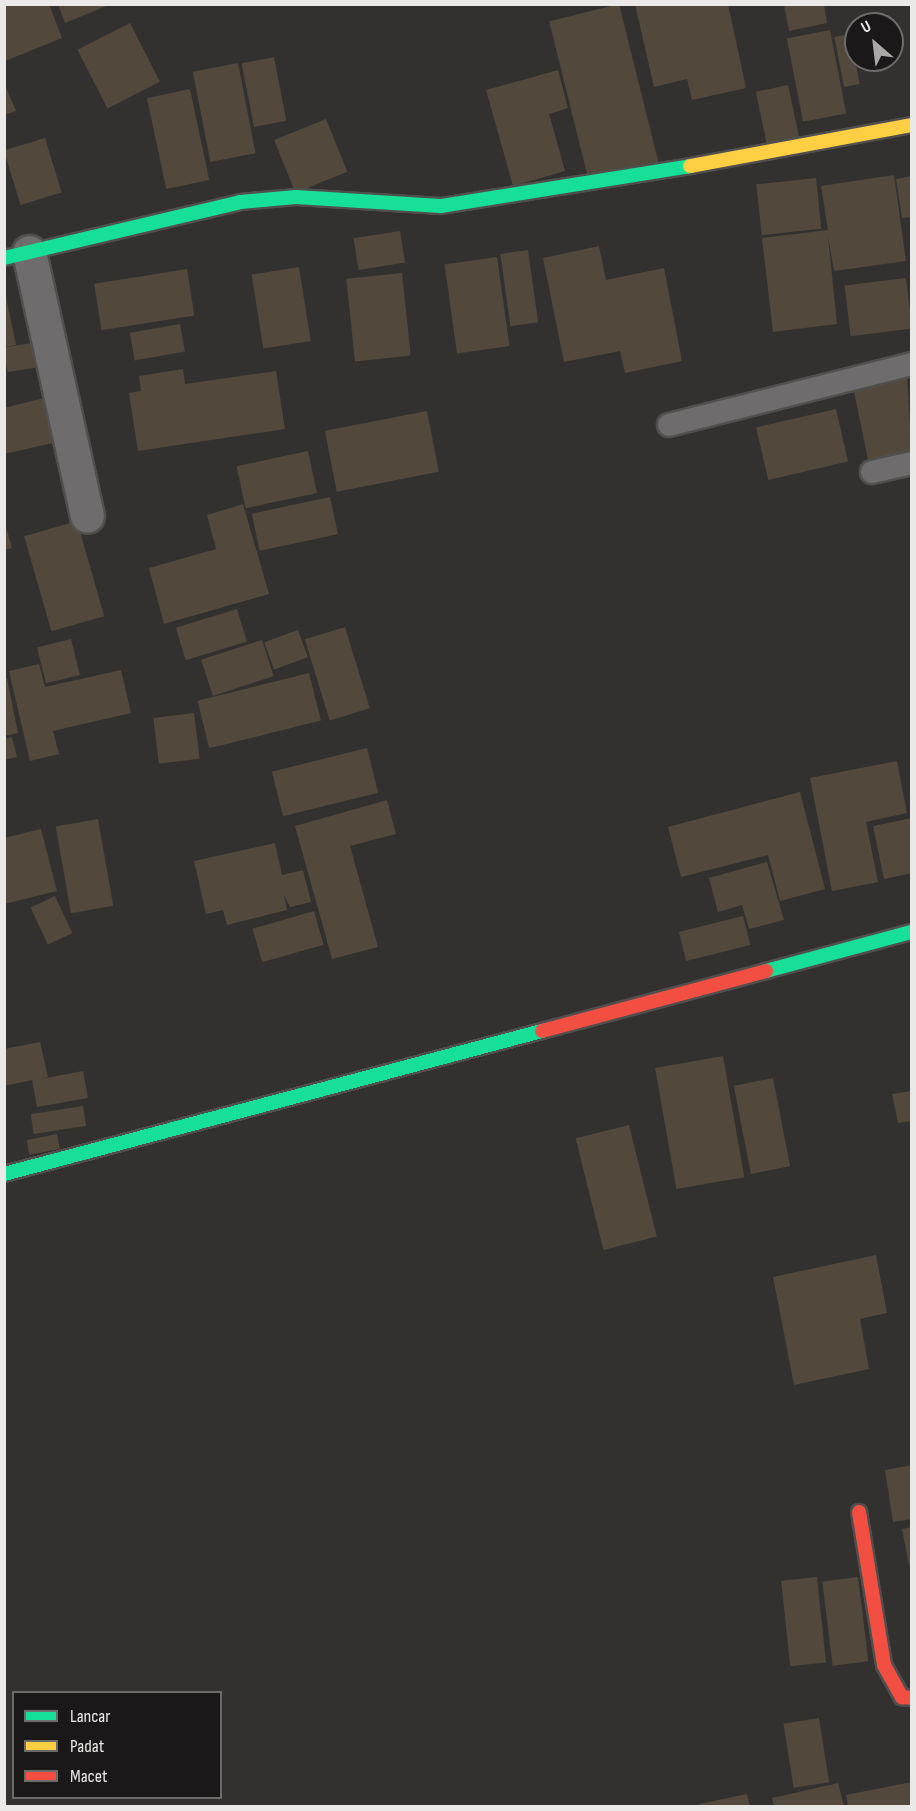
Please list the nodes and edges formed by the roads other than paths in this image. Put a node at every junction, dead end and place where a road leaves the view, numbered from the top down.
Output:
1 (912, 125) edge
2 (17, 255) edge
3 (912, 364) edge
4 (669, 425) dead end
5 (912, 463) edge
6 (872, 472) dead end
7 (87, 516) dead end
8 (912, 932) edge
9 (4, 1174) edge
10 (859, 1512) dead end
11 (912, 1698) edge

1 - 2 street
2 - 7 street
3 - 4 lane
5 - 6 lane
8 - 9 street
10 - 11 street

